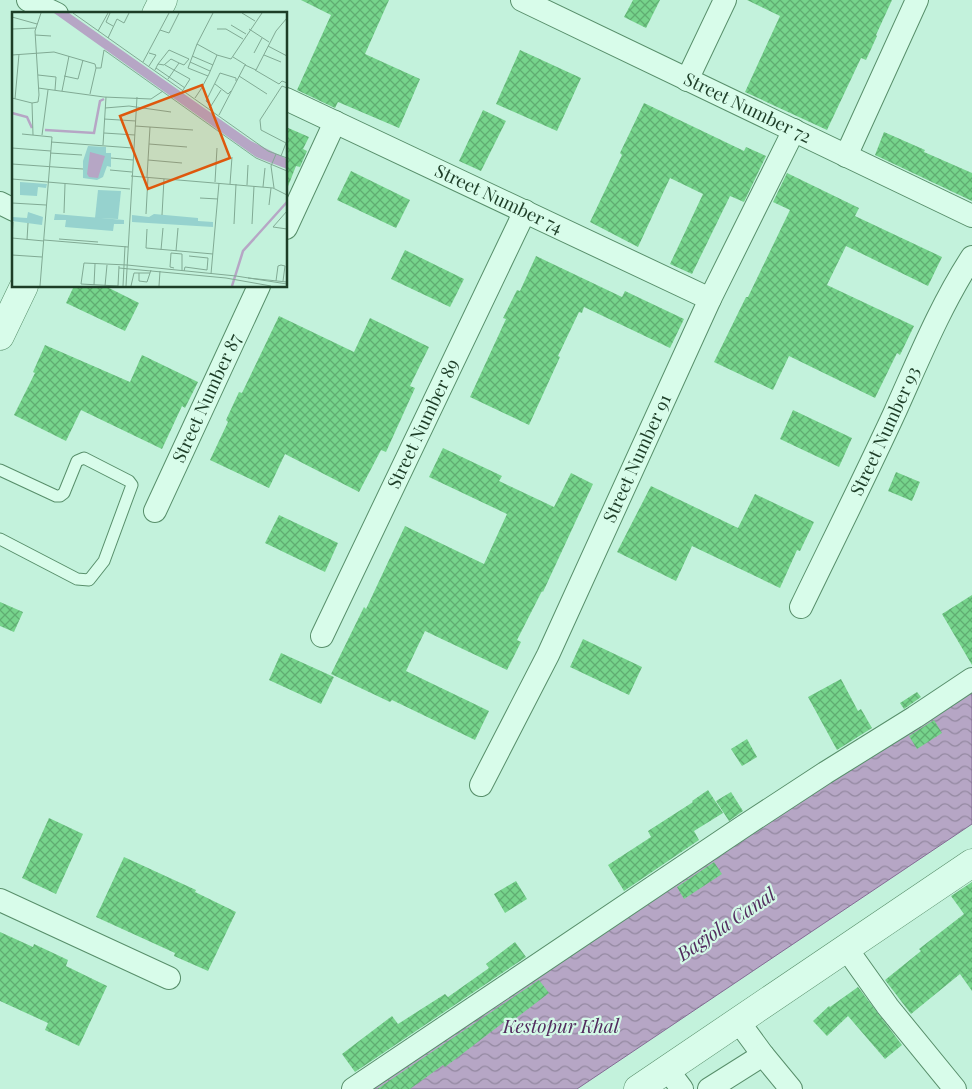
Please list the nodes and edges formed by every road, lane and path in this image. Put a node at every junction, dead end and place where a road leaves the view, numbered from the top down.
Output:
1 (28, 0) edge
2 (163, 0) edge
3 (725, 0) edge
4 (917, 0) edge
5 (537, 3) edge
6 (53, 12) edge
7 (157, 12) edge
8 (687, 80) junction
9 (288, 100) edge
10 (335, 122) junction
11 (794, 130) junction
12 (846, 156) junction
13 (0, 203) edge
14 (12, 209) edge
15 (525, 211) junction
16 (972, 216) edge
17 (288, 224) edge
18 (972, 258) edge
19 (23, 288) edge
20 (258, 288) edge
21 (710, 299) junction
22 (0, 336) edge
23 (0, 470) edge
24 (155, 511) dead end
25 (0, 539) edge
26 (801, 607) dead end
27 (322, 636) dead end
28 (972, 679) edge
29 (481, 785) dead end
30 (972, 863) edge
31 (0, 900) edge
32 (846, 948) junction
33 (168, 978) dead end
34 (738, 1021) junction
35 (763, 1055) junction
36 (674, 1079) edge
37 (353, 1089) edge
38 (638, 1089) edge
39 (709, 1089) edge
40 (791, 1089) edge
41 (955, 1089) edge

1 - 6 street
2 - 7 street
3 - 8 street
4 - 12 street
5 - 8 street, Street Number 72
8 - 11 street, Street Number 72
9 - 10 street, Street Number 74
10 - 15 street, Street Number 74
10 - 17 street
11 - 12 street, Street Number 72
11 - 21 street, Street Number 91
12 - 16 street, Street Number 72
13 - 14 street
15 - 21 street, Street Number 74
15 - 27 street, Street Number 89
18 - 26 street, Street Number 93
19 - 22 street
20 - 24 street, Street Number 87
21 - 29 street, Street Number 91
23 - 25 lane
28 - 37 street
30 - 32 street
31 - 33 street
32 - 34 street
32 - 41 street
34 - 35 street
34 - 36 street
35 - 39 street
35 - 40 street
36 - 38 street

